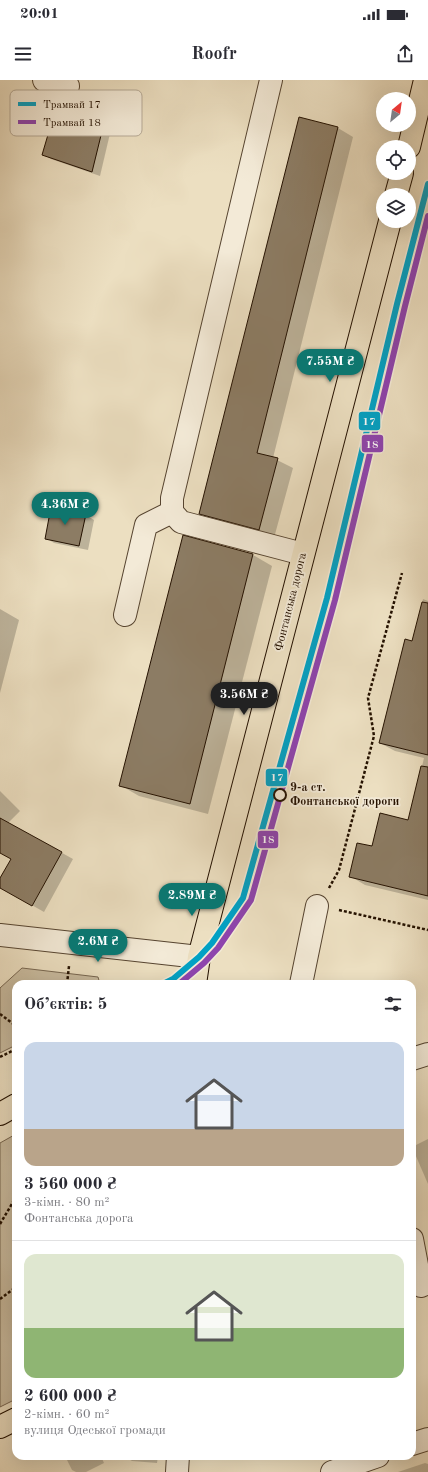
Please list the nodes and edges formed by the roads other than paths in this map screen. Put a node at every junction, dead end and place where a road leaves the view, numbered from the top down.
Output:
1 (44, 80) edge
2 (271, 80) edge
3 (425, 80) edge
4 (68, 86) dead end
5 (411, 140) edge
6 (388, 228) edge
7 (172, 512) junction
8 (303, 554) junction
9 (125, 616) dead end
10 (317, 906) road end
11 (0, 935) edge
12 (199, 957) junction
13 (196, 980) edge
14 (302, 980) edge
15 (428, 1054) edge
16 (416, 1058) edge
17 (12, 1107) edge
18 (0, 1114) edge
19 (416, 1260) edge
20 (428, 1283) edge
21 (12, 1421) edge
22 (0, 1427) edge
23 (428, 1439) edge
24 (416, 1443) edge
25 (178, 1460) edge
26 (366, 1460) edge
27 (177, 1472) edge
28 (332, 1472) edge

1 - 4 street
2 - 7 street
3 - 5 main road
6 - 8 main road, Фонтанська дорога
7 - 8 street
7 - 9 street
8 - 12 main road, Фонтанська дорога
10 - 14 street
11 - 12 street
12 - 13 main road, Фонтанська дорога
15 - 16 street
17 - 18 main road
19 - 20 street
21 - 22 main road
23 - 24 street
25 - 27 street
26 - 28 street

